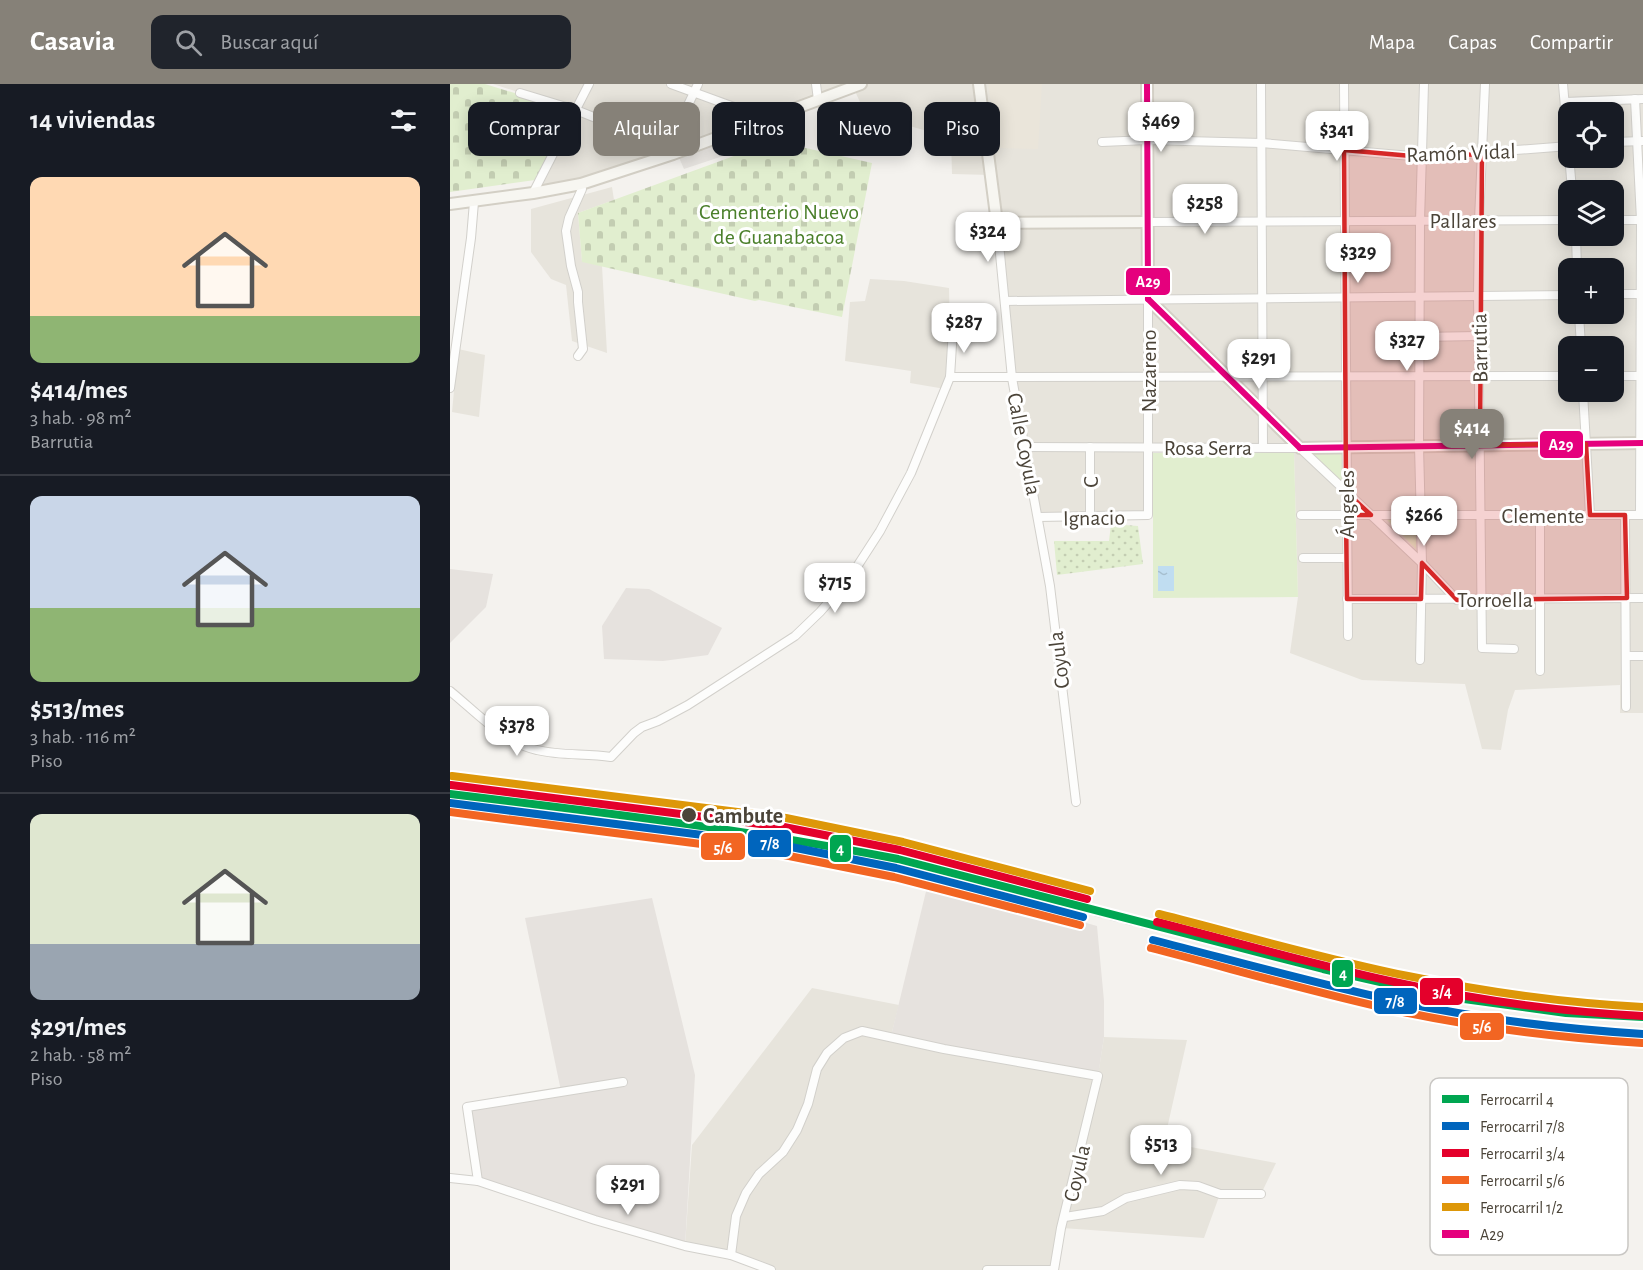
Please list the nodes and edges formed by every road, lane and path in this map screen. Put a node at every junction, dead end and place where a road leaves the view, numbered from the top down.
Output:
1 (589, 84) edge
2 (671, 84) edge
3 (816, 84) edge
4 (861, 84) edge
5 (979, 84) edge
6 (1147, 84) edge
7 (1261, 84) edge
8 (1344, 84) edge
9 (1424, 84) edge
10 (1485, 84) edge
11 (1564, 87) edge
12 (696, 88) edge
13 (520, 93) dead end
14 (1639, 99) edge
15 (818, 100) junction
16 (550, 102) edge
17 (580, 102) edge
18 (690, 102) edge
19 (728, 102) edge
20 (1565, 102) joint
21 (805, 105) edge
22 (1147, 140) junction
23 (1640, 141) edge
24 (1102, 142) dead end
25 (1262, 142) junction
26 (1624, 142) edge
27 (1558, 147) edge
28 (1344, 150) junction
29 (1482, 154) junction
30 (552, 156) edge
31 (657, 156) edge
32 (1423, 157) junction
33 (581, 184) junction
34 (533, 194) junction
35 (474, 202) junction
36 (450, 204) edge
37 (1479, 220) junction
38 (1558, 220) edge
39 (1624, 220) edge
40 (1642, 220) edge
41 (1345, 221) junction
42 (1420, 221) junction
43 (1147, 222) junction
44 (1263, 222) junction
45 (997, 223) junction
46 (1624, 294) edge
47 (1641, 294) edge
48 (1558, 295) edge
49 (1420, 296) junction
50 (1478, 296) junction
51 (1345, 297) junction
52 (1262, 298) junction
53 (1148, 299) junction
54 (1005, 301) junction
55 (953, 329) dead end
56 (1479, 336) junction
57 (1419, 337) junction
58 (578, 356) dead end
59 (1479, 375) junction
60 (1642, 375) edge
61 (1227, 376) junction
62 (1346, 376) junction
63 (1420, 376) junction
64 (1558, 376) edge
65 (1624, 376) edge
66 (950, 377) junction
67 (1147, 377) junction
68 (1263, 377) junction
69 (1012, 378) junction
70 (450, 388) edge
71 (1584, 402) edge
72 (1263, 411) junction
73 (1642, 443) edge
74 (1586, 444) junction
75 (1480, 445) junction
76 (1419, 446) junction
77 (1026, 447) junction
78 (1090, 447) junction
79 (1148, 447) junction
80 (1263, 447) junction
81 (1300, 447) junction
82 (1346, 447) junction
83 (1346, 492) junction
84 (1421, 514) junction
85 (1148, 515) joint
86 (1301, 515) dead end
87 (1346, 515) junction
88 (1371, 515) junction
89 (1480, 515) junction
90 (1540, 515) junction
91 (1590, 515) junction
92 (1625, 515) junction
93 (1642, 515) edge
94 (1039, 517) junction
95 (1090, 517) junction
96 (1303, 558) dead end
97 (1347, 558) junction
98 (1422, 563) junction
99 (1627, 598) junction
100 (1643, 598) edge
101 (1347, 599) junction
102 (1421, 599) junction
103 (1540, 599) junction
104 (1457, 600) junction
105 (1482, 600) junction
106 (1348, 636) dead end
107 (1514, 649) dead end
108 (1626, 656) junction
109 (1643, 656) edge
110 (1420, 660) dead end
111 (1540, 671) dead end
112 (450, 691) edge
113 (1626, 707) dead end
114 (1076, 802) dead end
115 (623, 1082) dead end
116 (450, 1178) edge
117 (478, 1181) junction
118 (1261, 1194) dead end
119 (1065, 1216) junction
120 (731, 1255) junction
121 (771, 1270) edge
122 (987, 1270) edge
123 (1054, 1270) edge

1 - 17 street
2 - 12 street
3 - 15 street
4 - 15 street
5 - 45 street, Calle Coyula
6 - 22 street, Nazareno
7 - 25 street
8 - 28 street, Ángeles
9 - 32 street
10 - 29 street, Barrutia
11 - 20 street
12 - 18 street
12 - 19 street
13 - 16 street
14 - 20 street
14 - 23 street
15 - 21 street
22 - 24 street, Ramón Vidal
22 - 25 street, Ramón Vidal
22 - 43 street, Nazareno
23 - 26 street
23 - 40 street
25 - 28 street, Ramón Vidal
25 - 44 street
27 - 29 street, Ramón Vidal
28 - 32 street, Ramón Vidal
28 - 41 street, Ángeles
29 - 32 street, Ramón Vidal
29 - 37 street, Barrutia
30 - 34 street
31 - 33 street
32 - 42 street
33 - 34 street
33 - 58 street
34 - 35 street
35 - 36 street
35 - 70 street
37 - 38 street, Pallares
37 - 42 street, Pallares
37 - 50 street, Barrutia
39 - 40 street
40 - 47 street
41 - 42 street, Pallares
41 - 44 street, Pallares
41 - 51 street, Ángeles
42 - 49 street
43 - 44 street, Pallares
43 - 45 street, Pallares
43 - 53 street, Nazareno
44 - 52 street
45 - 54 street, Calle Coyula
46 - 47 street
47 - 60 street
48 - 50 street
49 - 50 street
49 - 51 street
49 - 57 street
50 - 56 street, Barrutia
51 - 52 street
51 - 62 street, Ángeles
52 - 53 street
52 - 68 street
53 - 54 street
53 - 61 street
53 - 67 street, Nazareno
54 - 69 street, Calle Coyula
55 - 66 street
56 - 57 street
56 - 59 street, Barrutia
57 - 63 street
59 - 63 street
59 - 64 street
59 - 75 street, Barrutia
60 - 65 street
60 - 73 street
61 - 67 street
61 - 68 street
61 - 72 street
62 - 63 street
62 - 68 street
62 - 82 street, Ángeles
63 - 76 street
66 - 69 street
66 - 112 street
67 - 69 street
67 - 79 street, Nazareno
68 - 72 street
69 - 77 street, Calle Coyula
71 - 74 street
72 - 80 street
72 - 81 street
73 - 74 street, Rosa Serra
73 - 93 street
74 - 75 street, Rosa Serra
74 - 91 street
75 - 76 street, Rosa Serra
75 - 89 street, Barrutia
76 - 82 street, Rosa Serra
76 - 84 street
77 - 78 street, Rosa Serra
77 - 94 street, Calle Coyula
78 - 79 street, Rosa Serra
78 - 95 street, C
79 - 80 street, Rosa Serra
79 - 85 street, Nazareno
80 - 81 street, Rosa Serra
81 - 82 street, Rosa Serra
81 - 83 street
82 - 83 street, Ángeles
83 - 87 street, Ángeles
83 - 88 street
84 - 88 street, Clemente
84 - 89 street, Clemente
84 - 98 street
85 - 95 street, Ignacio
86 - 87 street, Clemente
87 - 88 street, Clemente
87 - 97 street, Ángeles
88 - 98 street
89 - 90 street, Clemente
89 - 105 street, Barrutia
90 - 91 street, Clemente
90 - 103 street
91 - 92 street, Clemente
92 - 93 street, Clemente
92 - 99 street
94 - 95 street, Ignacio
94 - 114 street, Coyula
96 - 97 street
97 - 101 street, Ángeles
98 - 102 street
98 - 104 street
99 - 100 street, Torroella
99 - 103 street, Torroella
99 - 108 street
101 - 102 street, Torroella
101 - 106 street, Ángeles
102 - 104 street, Torroella
102 - 110 street
103 - 105 street, Torroella
103 - 111 street
104 - 105 street, Torroella
105 - 107 street, Barrutia
108 - 109 street
108 - 113 street
115 - 117 street
116 - 117 street
117 - 120 street
118 - 119 street
119 - 120 street, Coyula
119 - 123 street, Coyula
120 - 121 street
122 - 123 street

